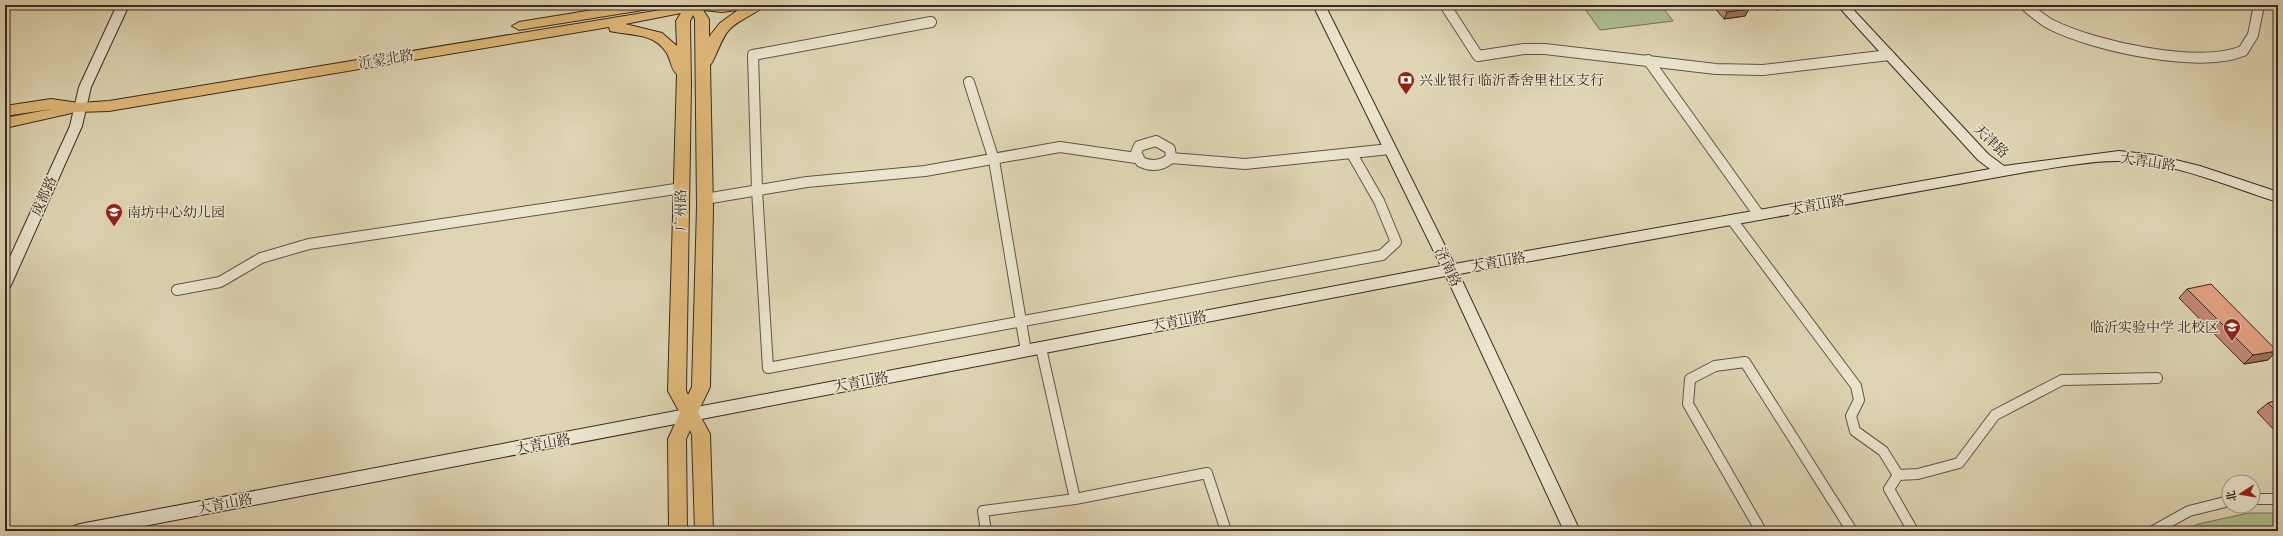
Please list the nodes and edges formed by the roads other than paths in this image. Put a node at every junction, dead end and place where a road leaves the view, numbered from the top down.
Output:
1 (123, 5) edge
2 (127, 5) edge
3 (649, 5) edge
4 (689, 5) edge
5 (693, 5) edge
6 (741, 5) edge
7 (758, 5) edge
8 (1319, 5) edge
9 (1445, 5) edge
10 (1843, 5) edge
11 (1853, 5) edge
12 (2025, 5) edge
13 (2259, 5) edge
14 (620, 8) edge
15 (931, 22) dead end
16 (569, 29) junction
17 (1889, 55) junction
18 (1648, 60) junction
19 (703, 82) junction
20 (969, 82) dead end
21 (684, 86) junction
22 (79, 108) junction
23 (5, 111) edge
24 (5, 123) edge
25 (1390, 149) junction
26 (1352, 154) junction
27 (1136, 158) junction
28 (1171, 158) junction
29 (994, 160) junction
30 (2001, 172) junction
31 (682, 188) junction
32 (757, 190) junction
33 (2278, 197) edge
34 (705, 198) junction
35 (1759, 215) junction
36 (1732, 220) junction
37 (5, 266) edge
38 (1450, 270) junction
39 (5, 283) edge
40 (177, 290) dead end
41 (1022, 322) junction
42 (1041, 348) junction
43 (1026, 351) junction
44 (2157, 378) dead end
45 (690, 413) junction
46 (1898, 475) junction
47 (2278, 498) edge
48 (1075, 499) junction
49 (2261, 499) edge
50 (2221, 502) edge
51 (81, 531) edge
52 (678, 531) edge
53 (704, 531) edge
54 (986, 531) edge
55 (1226, 531) edge
56 (1572, 531) edge
57 (1761, 531) edge
58 (1852, 531) edge
59 (1913, 531) edge
60 (2153, 531) edge

1 - 22 street, 成都路
2 - 22 street, 成都路
3 - 14 main road, 沂蒙北路
4 - 5 main road, 沂蒙北路
5 - 6 main road, 沂蒙北路
5 - 16 main road, 沂蒙北路
5 - 19 main road, 广州路
5 - 21 main road, 广州路
7 - 19 main road
8 - 25 street, 济南路
9 - 18 street
10 - 17 street, 天津路
11 - 30 street, 天津路
12 - 13 street
14 - 22 main road, 沂蒙北路
15 - 32 street
16 - 21 main road
16 - 22 main road, 沂蒙北路
17 - 18 street
17 - 30 street, 天津路
18 - 35 street
19 - 34 main road, 广州路
20 - 29 street
21 - 31 main road, 广州路
22 - 23 main road, 沂蒙北路
22 - 24 main road, 沂蒙北路
22 - 37 street, 成都路
22 - 39 street, 成都路
25 - 26 street
25 - 38 street, 济南路
26 - 28 street
26 - 41 street
27 - 28 street
27 - 28 street
27 - 29 street
29 - 32 street
29 - 41 street
30 - 33 street, 大青山路
30 - 35 street, 大青山路
31 - 40 street
31 - 45 main road, 广州路
32 - 34 street
32 - 41 street
34 - 45 main road, 广州路
35 - 36 street, 大青山路
36 - 38 street, 大青山路
36 - 46 street
38 - 42 street, 大青山路
38 - 56 street, 济南路
41 - 43 street
42 - 43 street, 大青山路
42 - 48 street
43 - 45 street, 大青山路
44 - 46 street
45 - 51 street, 大青山路
45 - 52 main road, 广州路
45 - 53 main road, 广州路
46 - 59 street
47 - 49 street
48 - 54 street
48 - 55 street
50 - 60 street
57 - 58 street

